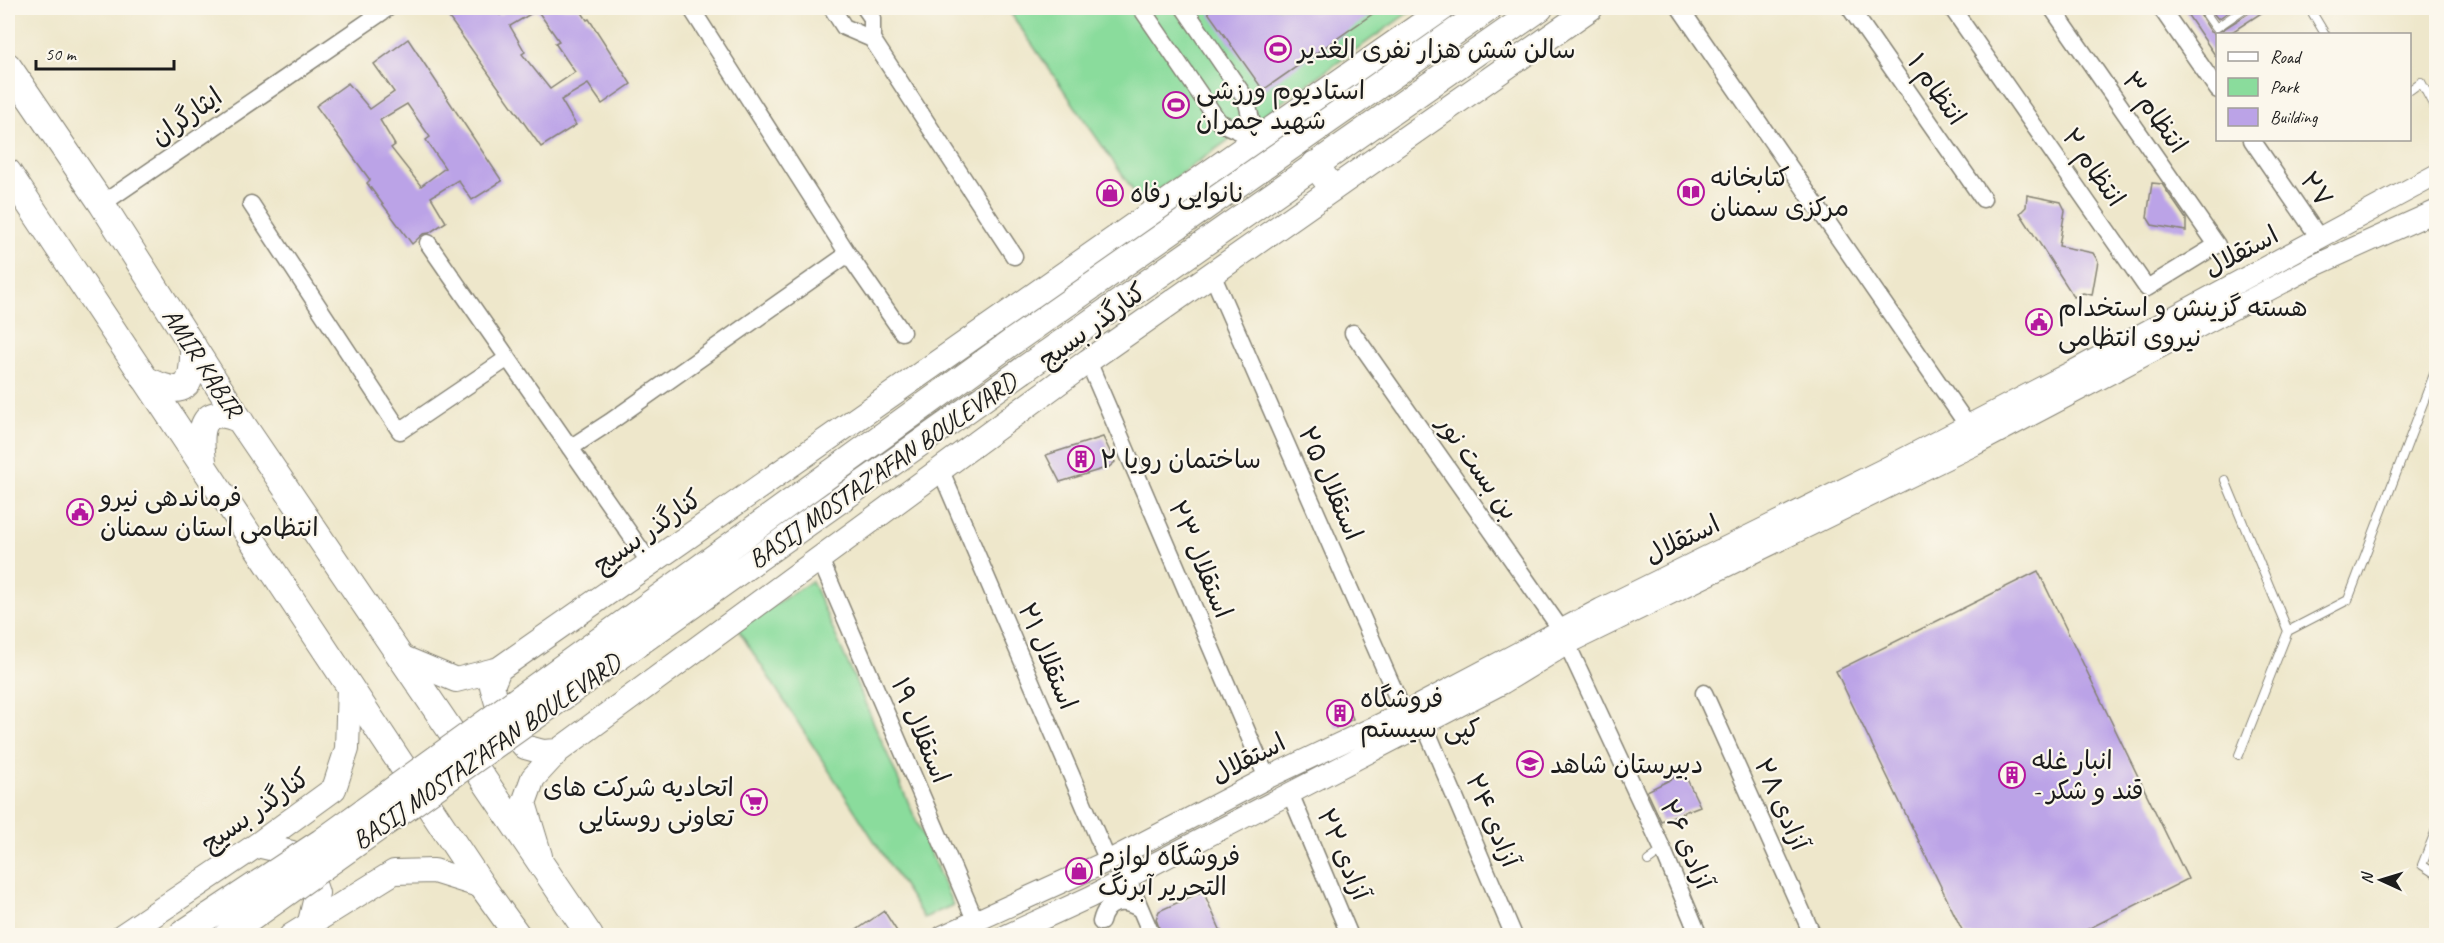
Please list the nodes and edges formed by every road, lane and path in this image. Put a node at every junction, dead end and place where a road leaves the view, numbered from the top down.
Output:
1 (388, 8) edge
2 (691, 8) edge
3 (832, 8) edge
4 (865, 8) edge
5 (1141, 8) edge
6 (1184, 8) edge
7 (1443, 8) edge
8 (1490, 8) edge
9 (1540, 8) edge
10 (1591, 8) edge
11 (1680, 8) edge
12 (1850, 8) edge
13 (1952, 8) edge
14 (2052, 8) edge
15 (2161, 8) edge
16 (2202, 8) edge
17 (2245, 8) edge
18 (2310, 9) edge
19 (2324, 33) edge
20 (872, 39) junction
21 (8, 66) edge
22 (2216, 89) edge
23 (2411, 89) edge
24 (2436, 110) edge
25 (1256, 139) junction
26 (2253, 141) edge
27 (1315, 164) junction
28 (8, 172) edge
29 (2436, 175) edge
30 (1332, 188) junction
31 (1983, 200) dead end
32 (102, 204) junction
33 (251, 204) dead end
34 (2436, 210) edge
35 (2320, 239) junction
36 (428, 243) dead end
37 (2217, 245) joint
38 (848, 254) junction
39 (1014, 256) dead end
40 (1212, 274) junction
41 (902, 332) dead end
42 (1353, 333) dead end
43 (192, 346) junction
44 (508, 358) junction
45 (1088, 361) junction
46 (2436, 369) edge
47 (145, 379) junction
48 (240, 420) junction
49 (1968, 426) junction
50 (570, 448) junction
51 (204, 468) junction
52 (941, 471) junction
53 (2225, 480) dead end
54 (1782, 529) junction
55 (820, 559) junction
56 (650, 563) junction
57 (2288, 631) junction
58 (1564, 637) junction
59 (401, 657) junction
60 (499, 669) junction
61 (349, 685) junction
62 (1704, 693) dead end
63 (1404, 713) junction
64 (1425, 724) junction
65 (558, 751) junction
66 (2239, 755) dead end
67 (1267, 778) junction
68 (1290, 793) junction
69 (1180, 824) junction
70 (2436, 830) edge
71 (1190, 844) junction
72 (257, 845) junction
73 (1663, 850) junction
74 (542, 861) junction
75 (1108, 861) junction
76 (1648, 861) dead end
77 (2436, 874) edge
78 (1127, 877) junction
79 (482, 886) junction
80 (1090, 897) junction
81 (1140, 909) junction
82 (976, 922) junction
83 (300, 929) edge
84 (1104, 929) edge
85 (122, 936) edge
86 (179, 936) edge
87 (226, 936) edge
88 (519, 936) edge
89 (590, 936) edge
90 (944, 936) edge
91 (1005, 936) edge
92 (1152, 936) edge
93 (1350, 936) edge
94 (1514, 936) edge
95 (1699, 936) edge
96 (1813, 936) edge

1 - 32 street, ایثارگران
2 - 38 street
3 - 20 street
4 - 20 street
5 - 25 street
6 - 25 street
7 - 25 main road, کنارگذر بسیج
8 - 86 main road, BASIJ MOSTAZ'AFAN BOULEVARD, bridge
9 - 27 main road, BASIJ MOSTAZ'AFAN BOULEVARD
10 - 30 main road, کنارگذر بسیج
11 - 49 street
12 - 31 street, انتظام ۱
13 - 37 street, انتظام ۲
14 - 37 street, انتظام ۳
15 - 22 street
16 - 17 lane
18 - 19 lane
20 - 39 street
21 - 32 main road, AMIR KABIR
23 - 24 lane
25 - 56 main road, کنارگذر بسیج
26 - 35 street, ۲۷
27 - 30 main road
27 - 87 main road, BASIJ MOSTAZ'AFAN BOULEVARD, bridge
28 - 47 main road
29 - 35 street, استقلال
30 - 40 main road, کنارگذر بسیج
32 - 43 main road, AMIR KABIR
33 - 44 street
34 - 54 street, استقلال
35 - 49 street, استقلال
36 - 44 street
38 - 41 street
38 - 50 street
40 - 45 main road, کنارگذر بسیج
40 - 63 street, استقلال ۲۵
42 - 58 street, بن بست نور
43 - 47 main road
43 - 48 main road, AMIR KABIR
44 - 50 street
45 - 52 main road, کنارگذر بسیج
45 - 67 street, استقلال ۲۳
46 - 57 lane
47 - 51 main road
48 - 51 main road
48 - 59 main road, AMIR KABIR
49 - 54 street, استقلال
50 - 56 street
51 - 61 main road
52 - 55 main road, کنارگذر بسیج
52 - 75 street, استقلال ۲۱
53 - 57 lane
54 - 58 street, استقلال
55 - 65 main road, کنارگذر بسیج
55 - 82 street, استقلال ۱۹
56 - 60 main road, کنارگذر بسیج
57 - 66 lane
58 - 63 street, استقلال
58 - 64 street, استقلال
58 - 73 street, آزادی ۲۶
59 - 60 main road, کنارگذر بسیج
59 - 74 main road, AMIR KABIR
60 - 65 main road
61 - 72 main road, کنارگذر بسیج
61 - 79 main road
62 - 96 street, آزادی ۲۸
63 - 67 street, استقلال
64 - 68 street, استقلال
64 - 94 street, آزادی ۲۴
65 - 74 main road, کنارگذر بسیج
67 - 69 street, استقلال
68 - 71 street, استقلال
68 - 93 street, آزادی ۲۲
69 - 71 street
69 - 75 street, استقلال
70 - 77 lane
71 - 78 street, استقلال
72 - 83 main road
72 - 85 main road, کنارگذر بسیج
73 - 76 lane
73 - 95 street, آزادی ۲۶
74 - 89 main road, AMIR KABIR
75 - 82 street, استقلال
78 - 80 street, استقلال
78 - 81 street
79 - 83 main road
79 - 88 main road
80 - 84 street
80 - 91 street, استقلال
81 - 84 street
81 - 92 street
82 - 90 street, استقلال

